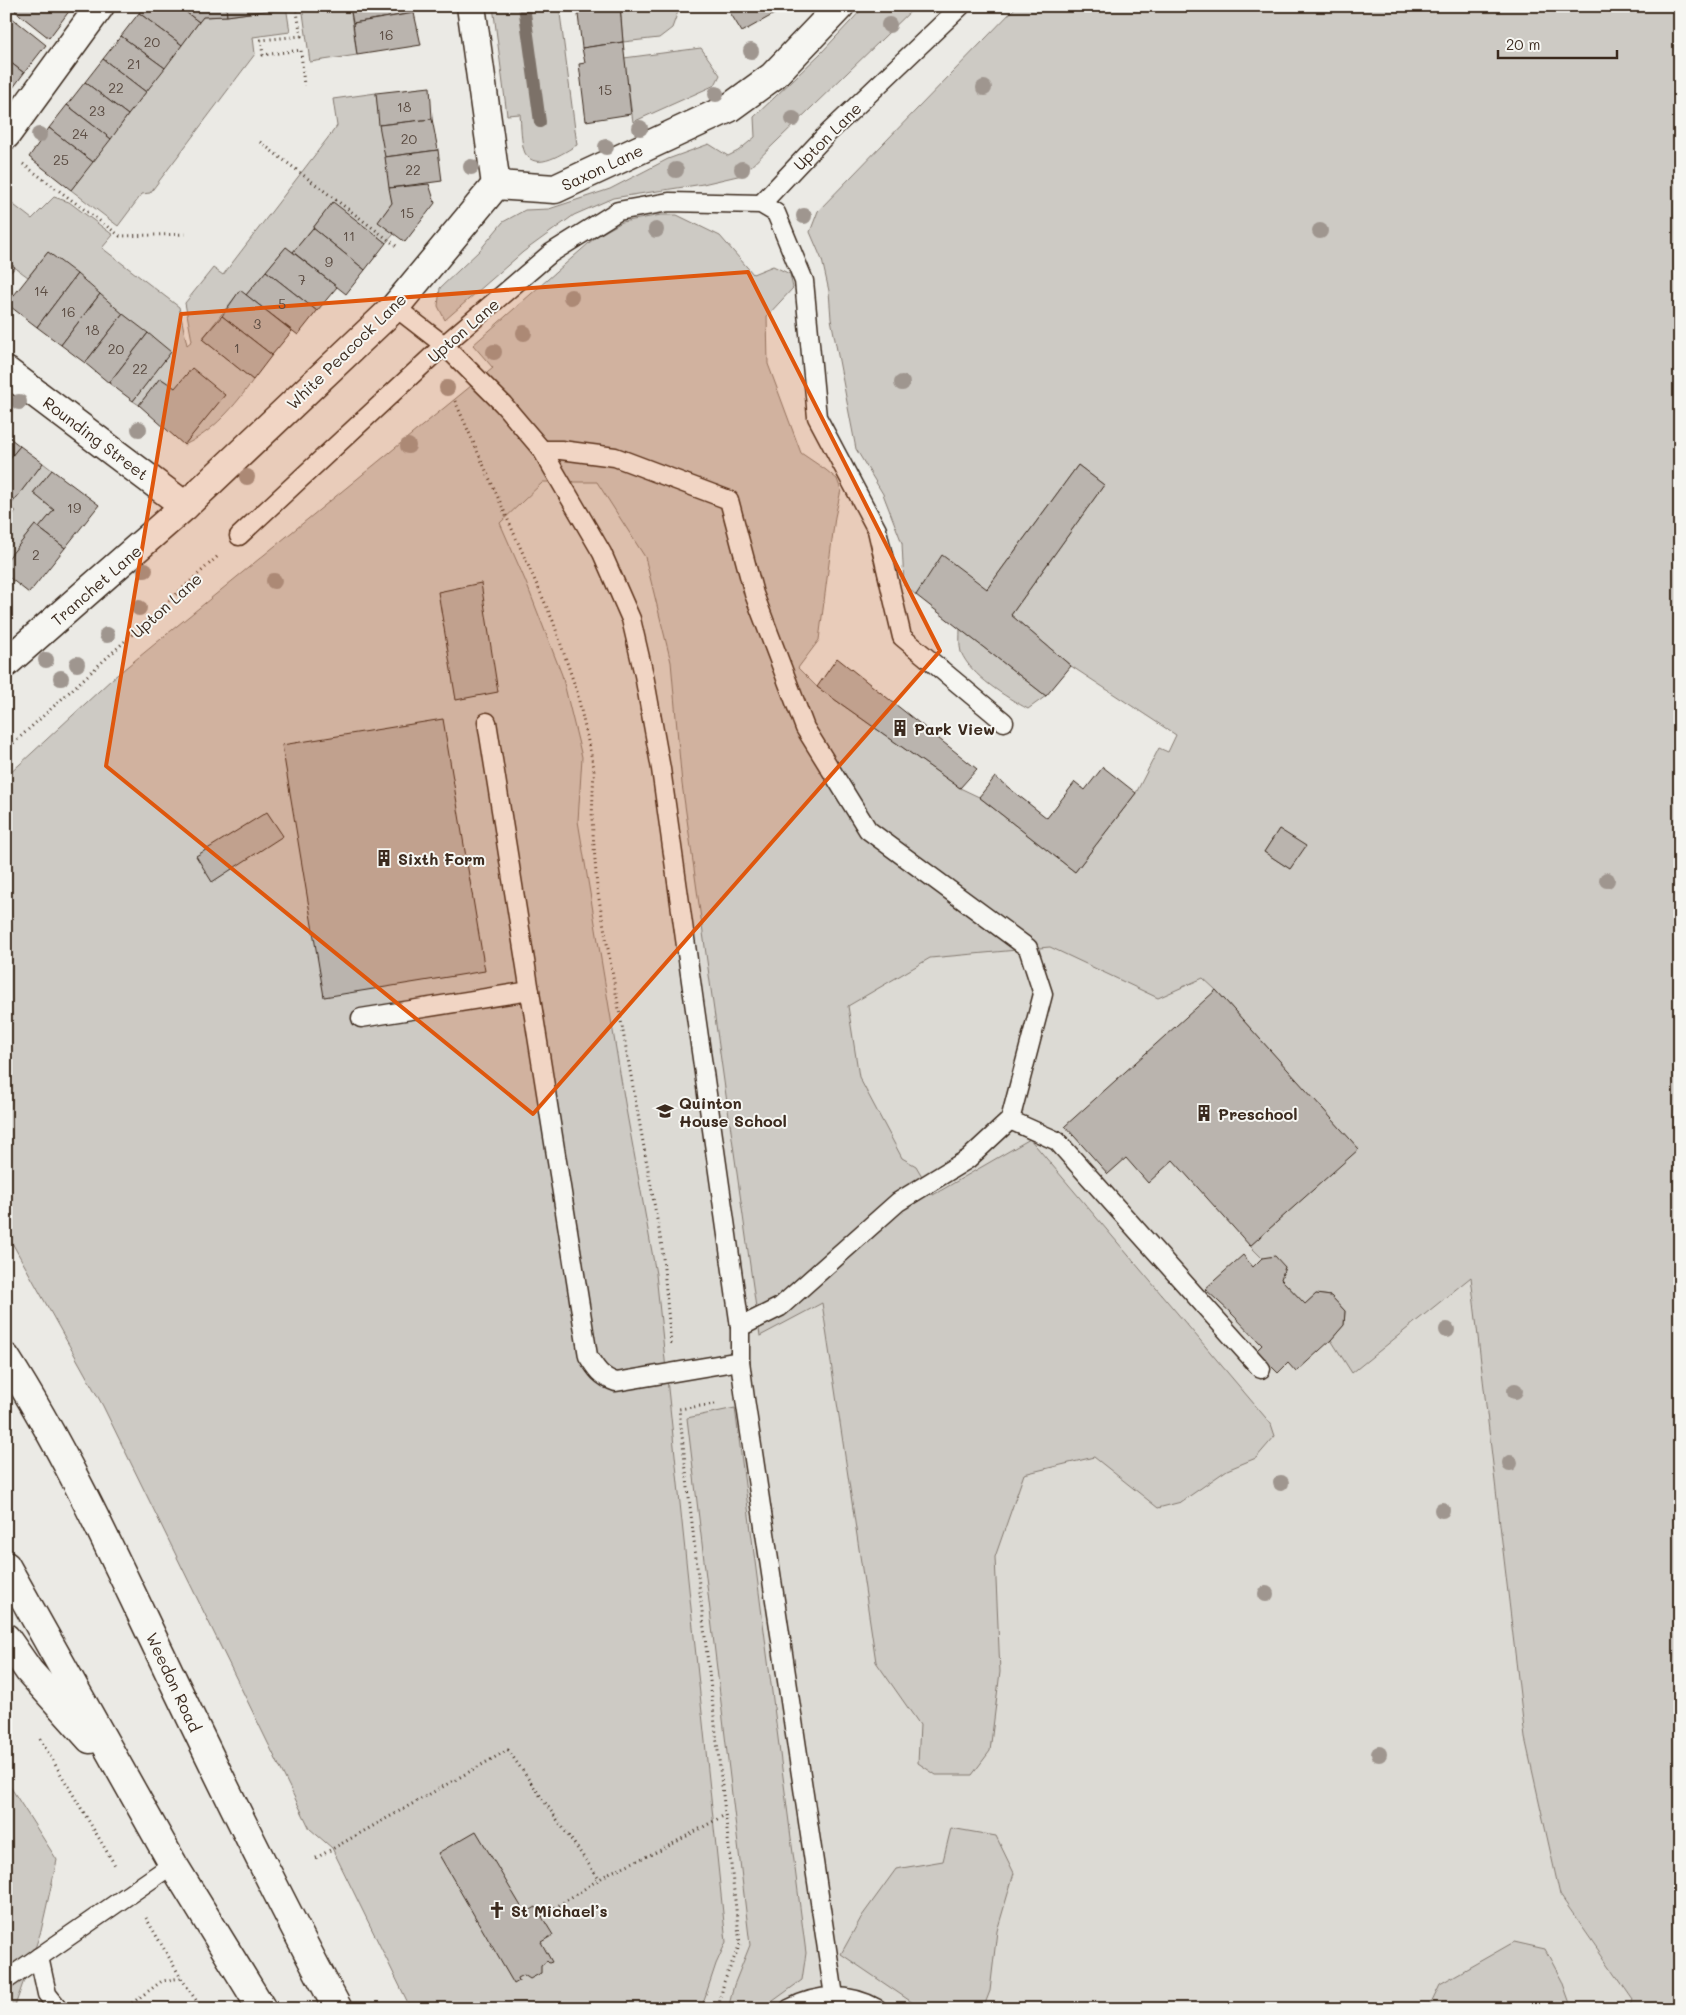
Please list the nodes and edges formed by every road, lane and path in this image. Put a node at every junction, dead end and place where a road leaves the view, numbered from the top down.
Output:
1 (100, 6) edge
2 (296, 6) edge
3 (471, 6) edge
4 (840, 6) edge
5 (960, 6) edge
6 (304, 86) dead end
7 (6, 135) edge
8 (260, 142) dead end
9 (21, 162) dead end
10 (496, 185) junction
11 (762, 204) junction
12 (189, 234) dead end
13 (405, 253) dead end
14 (395, 307) junction
15 (444, 345) junction
16 (423, 365) junction
17 (6, 371) edge
18 (542, 450) junction
19 (185, 506) junction
20 (10, 513) dead end
21 (6, 518) edge
22 (239, 536) joint
23 (11, 652) edge
24 (487, 722) dead end
25 (1004, 722) dead end
26 (6, 750) edge
27 (530, 990) junction
28 (361, 1018) dead end
29 (1010, 1120) junction
30 (740, 1327) junction
31 (6, 1358) edge
32 (740, 1361) junction
33 (1261, 1369) dead end
34 (674, 1372) junction
35 (745, 1399) junction
36 (679, 1409) junction
37 (6, 1566) edge
38 (6, 1638) edge
39 (36, 1733) dead end
40 (125, 1778) junction
41 (725, 1816) junction
42 (316, 1858) dead end
43 (173, 1864) junction
44 (599, 1879) junction
45 (132, 1893) junction
46 (542, 1916) dead end
47 (39, 1957) junction
48 (181, 1978) junction
49 (6, 1980) edge
50 (834, 1996) junction
51 (59, 2009) edge
52 (124, 2009) edge
53 (202, 2009) edge
54 (262, 2009) edge
55 (338, 2009) edge
56 (718, 2009) edge
57 (790, 2009) edge
58 (878, 2009) edge

1 - 7 main road
2 - 6 path
3 - 10 main road
4 - 10 main road, Saxon Lane
5 - 11 lane, Upton Lane
8 - 13 path
9 - 12 path
10 - 14 main road, White Peacock Lane
11 - 15 lane, Upton Lane
11 - 25 lane
14 - 15 lane
14 - 19 main road, White Peacock Lane
15 - 16 lane, Upton Lane
15 - 18 lane
16 - 22 lane, Upton Lane
16 - 34 path
17 - 19 main road, Rounding Street
18 - 29 lane
18 - 30 lane
19 - 23 main road, Tranchet Lane
20 - 21 path
22 - 26 path, Upton Lane
24 - 27 lane
27 - 28 lane
27 - 34 lane
29 - 30 lane
29 - 33 lane
30 - 32 lane
31 - 55 main road, Weedon Road
32 - 34 lane
32 - 35 lane
34 - 36 path
35 - 36 path
35 - 50 lane
36 - 41 path
37 - 40 main road
38 - 40 main road
39 - 45 path
40 - 43 main road
41 - 44 path
41 - 56 path
42 - 44 path
43 - 45 lane
43 - 54 main road
44 - 46 path
45 - 47 lane
45 - 48 path
47 - 49 lane
47 - 51 lane
48 - 52 path
48 - 53 path
50 - 57 lane
50 - 58 lane

